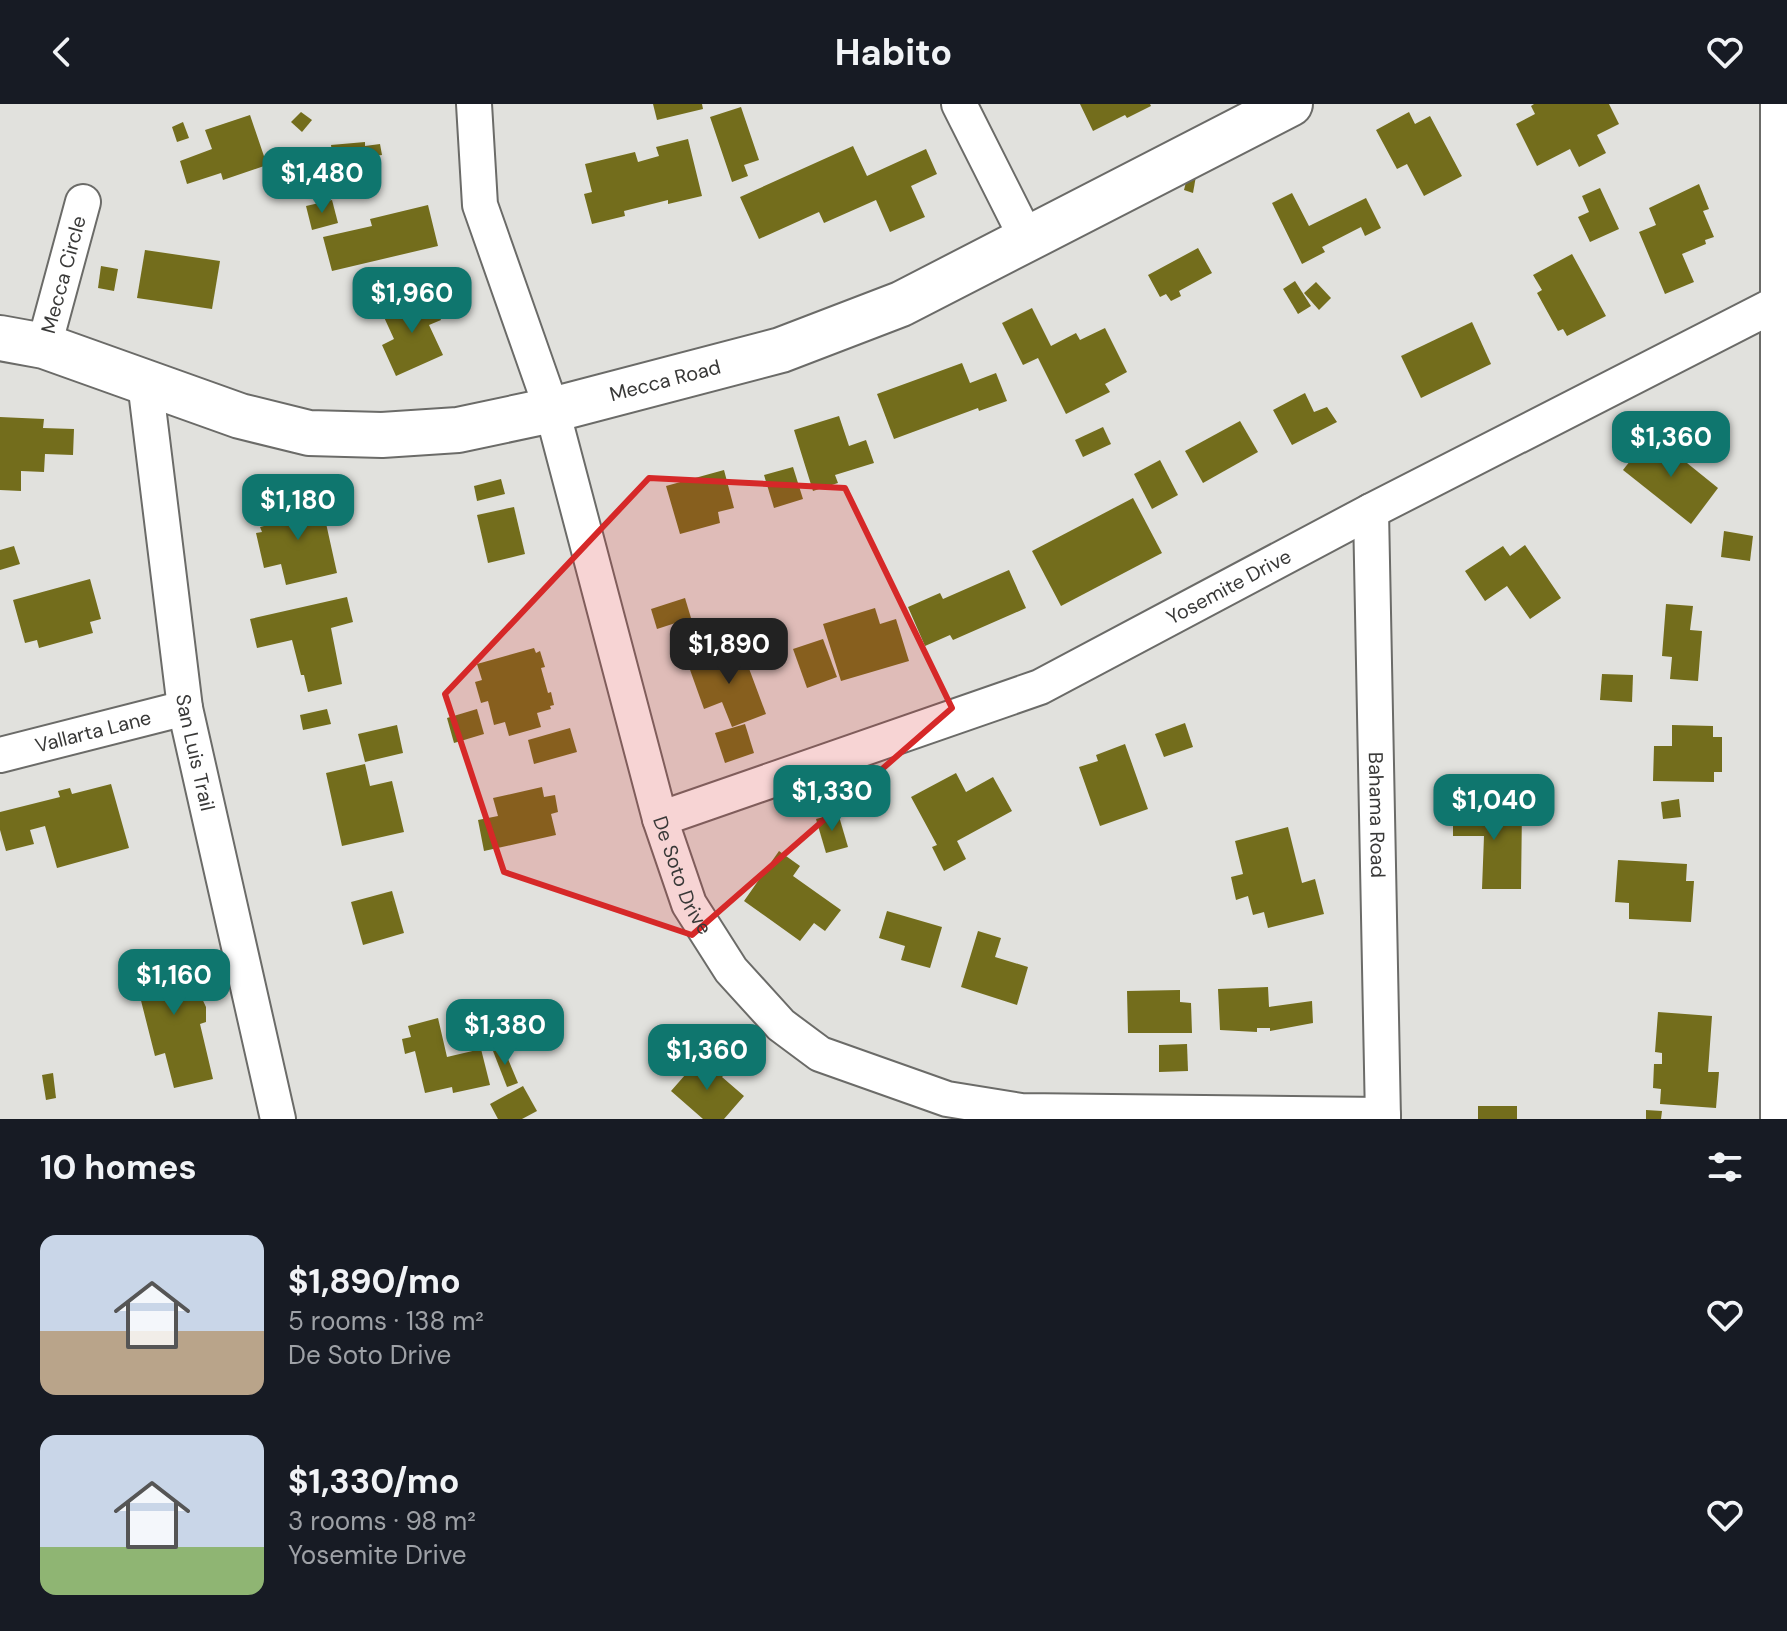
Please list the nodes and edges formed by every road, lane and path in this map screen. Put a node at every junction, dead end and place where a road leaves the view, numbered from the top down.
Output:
1 (474, 104) edge
2 (959, 104) edge
3 (1290, 104) edge
4 (1778, 104) edge
5 (83, 202) dead end
6 (1027, 239) junction
7 (1776, 304) junction
8 (0, 338) edge
9 (44, 346) junction
10 (145, 382) junction
11 (552, 410) junction
12 (1371, 511) junction
13 (185, 708) junction
14 (0, 755) edge
15 (660, 819) junction
16 (270, 1117) edge
17 (1383, 1117) edge
18 (1778, 1119) edge

1 - 11 street, De Soto Drive
2 - 6 street
3 - 6 street, Mecca Road
4 - 7 street
5 - 9 street, Mecca Circle
6 - 11 street, Mecca Road
7 - 12 street, Yosemite Drive
7 - 18 street
8 - 9 street, Mecca Road
9 - 10 street, Mecca Road
10 - 11 street, Mecca Road
10 - 13 street, San Luis Trail
11 - 15 street, De Soto Drive
12 - 15 street, Yosemite Drive
12 - 17 street, Bahama Road
13 - 14 street, Vallarta Lane
13 - 16 street, San Luis Trail
15 - 17 street, De Soto Drive

